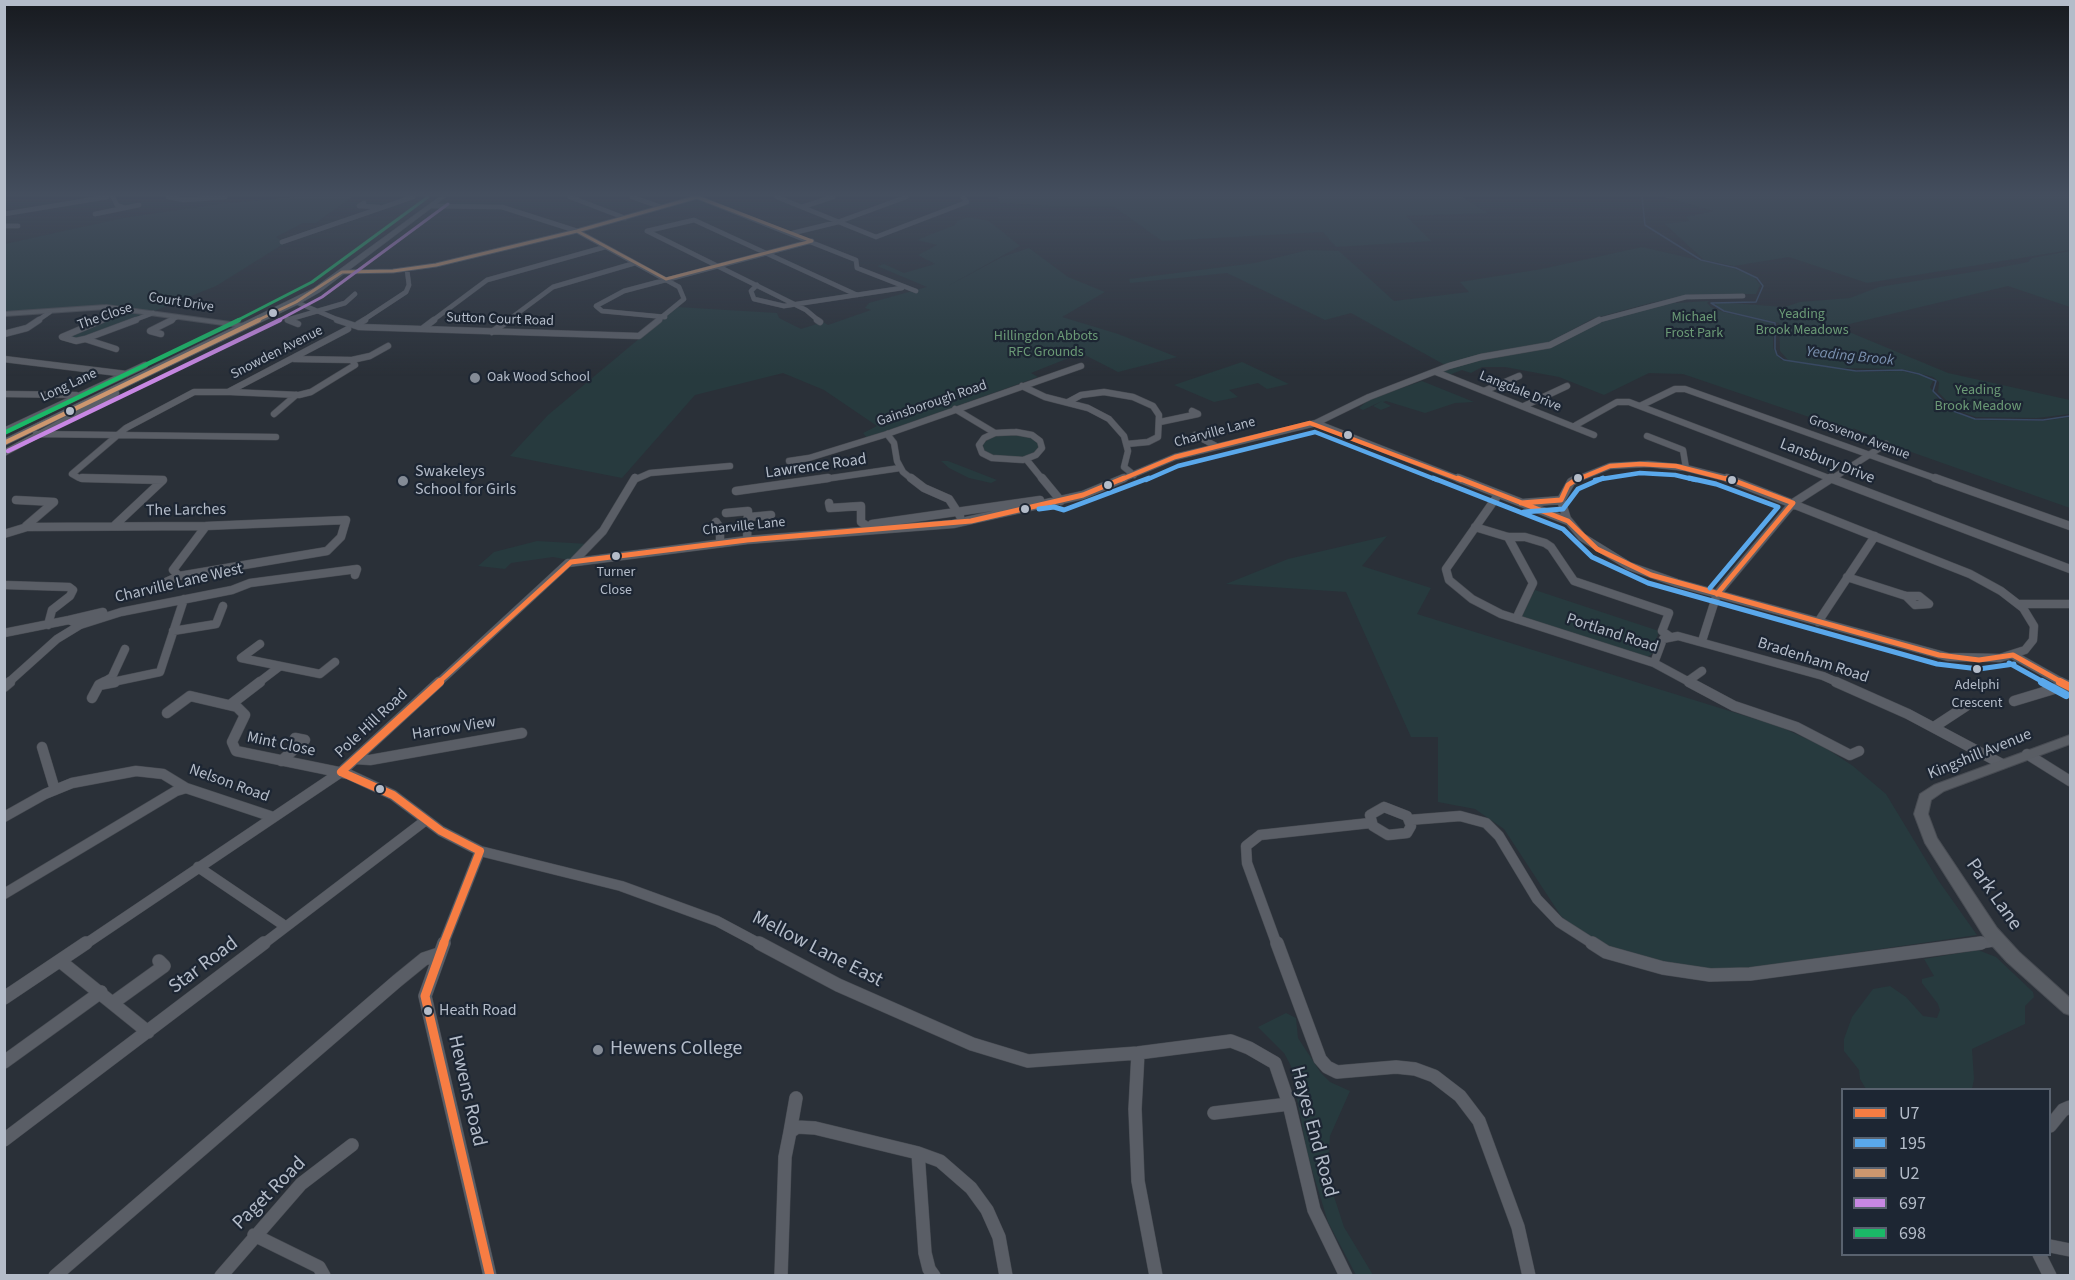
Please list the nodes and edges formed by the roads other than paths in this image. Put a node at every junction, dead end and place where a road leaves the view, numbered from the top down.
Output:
1 (363, 257) edge
2 (464, 257) edge
3 (565, 257) edge
4 (623, 257) edge
5 (700, 257) edge
6 (753, 257) edge
7 (775, 257) edge
8 (847, 257) edge
9 (635, 263) junction
10 (719, 266) junction
11 (406, 270) junction
12 (342, 272) junction
13 (666, 279) junction
14 (757, 285) junction
15 (903, 287) junction
16 (916, 291) dead end
17 (355, 294) dead end
18 (857, 295) junction
19 (1743, 296) dead end
20 (296, 302) junction
21 (797, 305) junction
22 (127, 309) junction
23 (50, 312) junction
24 (318, 312) junction
25 (153, 313) junction
26 (4, 314) edge
27 (177, 316) junction
28 (665, 317) junction
29 (820, 322) dead end
30 (298, 324) dead end
31 (245, 326) junction
32 (359, 326) junction
33 (349, 327) junction
34 (422, 329) junction
35 (492, 332) junction
36 (4, 334) edge
37 (161, 334) dead end
38 (86, 339) junction
39 (388, 346) dead end
40 (116, 349) dead end
41 (4, 359) edge
42 (294, 359) junction
43 (352, 360) junction
44 (145, 365) dead end
45 (1081, 366) dead end
46 (1436, 372) junction
47 (127, 374) junction
48 (1519, 376) dead end
49 (1022, 386) junction
50 (1567, 387) dead end
51 (93, 389) junction
52 (1484, 391) junction
53 (109, 392) junction
54 (228, 392) junction
55 (4, 394) edge
56 (296, 395) junction
57 (80, 396) junction
58 (1068, 402) junction
59 (1524, 406) junction
60 (1640, 406) junction
61 (955, 409) junction
62 (1192, 411) dead end
63 (274, 414) dead end
64 (1160, 422) junction
65 (1316, 423) junction
66 (1576, 425) junction
67 (4, 429) edge
68 (36, 434) junction
69 (118, 434) junction
70 (887, 434) junction
71 (995, 434) junction
72 (1195, 435) dead end
73 (1594, 435) dead end
74 (1647, 436) dead end
75 (276, 437) dead end
76 (1127, 444) junction
77 (1886, 444) dead end
78 (1216, 446) junction
79 (5, 448) edge
80 (1870, 454) junction
81 (1026, 459) junction
82 (789, 461) dead end
83 (730, 466) dead end
84 (900, 468) junction
85 (1686, 468) junction
86 (1134, 475) junction
87 (1832, 478) junction
88 (736, 491) dead end
89 (1498, 495) junction
90 (1060, 499) junction
91 (1561, 500) junction
92 (16, 501) dead end
93 (1793, 502) junction
94 (829, 503) dead end
95 (1520, 504) junction
96 (726, 513) dead end
97 (959, 513) junction
98 (771, 515) dead end
99 (750, 517) junction
100 (1568, 521) junction
101 (716, 522) dead end
102 (964, 522) junction
103 (114, 526) junction
104 (206, 526) junction
105 (2070, 526) edge
106 (27, 527) junction
107 (1474, 527) junction
108 (867, 528) junction
109 (4, 533) edge
110 (1875, 536) junction
111 (1508, 537) junction
112 (747, 540) junction
113 (720, 543) junction
114 (574, 561) junction
115 (256, 564) junction
116 (2070, 569) edge
117 (355, 575) dead end
118 (179, 576) junction
119 (1847, 577) junction
120 (250, 583) junction
121 (4, 585) edge
122 (156, 587) dead end
123 (1717, 594) junction
124 (1906, 596) dead end
125 (184, 599) junction
126 (2019, 604) junction
127 (2070, 604) edge
128 (223, 606) dead end
129 (103, 612) dead end
130 (1516, 619) junction
131 (69, 620) junction
132 (1818, 622) junction
133 (48, 624) junction
134 (80, 625) junction
135 (173, 632) junction
136 (4, 633) edge
137 (1669, 636) junction
138 (1702, 641) junction
139 (260, 644) dead end
140 (125, 649) dead end
141 (2013, 655) junction
142 (335, 662) dead end
143 (1654, 663) junction
144 (279, 666) junction
145 (1702, 671) dead end
146 (1688, 681) junction
147 (99, 685) junction
148 (2069, 686) edge
149 (4, 687) edge
150 (92, 698) dead end
151 (2014, 701) dead end
152 (230, 705) junction
153 (1966, 706) dead end
154 (167, 713) dead end
155 (1934, 727) junction
156 (522, 733) dead end
157 (295, 738) dead end
158 (2070, 739) edge
159 (42, 747) dead end
160 (1859, 751) dead end
161 (2027, 754) junction
162 (356, 759) junction
163 (281, 761) junction
164 (2001, 764) junction
165 (341, 772) junction
166 (2070, 782) edge
167 (186, 788) junction
168 (55, 790) junction
169 (4, 817) edge
170 (273, 817) junction
171 (1921, 819) joint
172 (426, 820) junction
173 (1409, 820) junction
174 (1371, 823) junction
175 (480, 851) junction
176 (198, 867) junction
177 (4, 894) edge
178 (285, 926) junction
179 (1997, 941) junction
180 (439, 954) junction
181 (60, 961) junction
182 (159, 962) dead end
183 (101, 992) junction
184 (4, 998) edge
185 (114, 1002) junction
186 (2070, 1008) edge
187 (148, 1032) junction
188 (1138, 1053) junction
189 (4, 1062) edge
190 (796, 1098) dead end
191 (1289, 1104) junction
192 (2070, 1107) edge
193 (1214, 1113) dead end
194 (2051, 1124) edge
195 (790, 1132) junction
196 (4, 1140) edge
197 (351, 1146) dead end
198 (918, 1153) junction
199 (254, 1235) junction
200 (2051, 1246) edge
201 (2070, 1250) edge
202 (2040, 1256) edge
203 (55, 1275) edge
204 (221, 1275) edge
205 (324, 1275) edge
206 (490, 1275) edge
207 (781, 1275) edge
208 (934, 1275) edge
209 (1006, 1275) edge
210 (1155, 1275) edge
211 (1346, 1275) edge
212 (1529, 1275) edge
213 (2050, 1275) edge

1 - 12 main road, Long Lane
2 - 11 street
3 - 34 street
4 - 9 street
5 - 10 street
6 - 10 street
7 - 18 street
8 - 15 street
9 - 13 street
9 - 35 street
10 - 13 street
10 - 14 street
11 - 12 street
11 - 32 street
12 - 20 main road, Long Lane
13 - 28 street
13 - 28 street
14 - 21 street
14 - 21 street
15 - 16 street
15 - 18 street
17 - 24 street
18 - 21 street
19 - 46 street, Charville Lane
20 - 24 street
20 - 31 main road, Long Lane
21 - 29 street
22 - 23 street, Court Drive
22 - 25 street, Court Drive
22 - 38 street, The Close
23 - 26 street, Court Drive
23 - 36 street
24 - 30 street
24 - 33 street
25 - 27 street, Court Drive
25 - 38 street, The Close
27 - 31 street, Court Drive
27 - 37 street
28 - 35 street, Sutton Court Road
31 - 53 main road, Long Lane
32 - 33 street, Sutton Court Road
32 - 34 street, Sutton Court Road
33 - 42 street, Snowden Avenue
34 - 35 street, Sutton Court Road
38 - 40 street
39 - 43 street
41 - 47 street
42 - 43 street
42 - 54 street, Snowden Avenue
43 - 56 street
44 - 47 street, Long Lane
45 - 49 street, Gainsborough Road
46 - 52 street, Langdale Drive
46 - 65 street, Charville Lane
47 - 51 street, Long Lane
48 - 52 street
49 - 58 street
49 - 61 street, Gainsborough Road
50 - 59 street
51 - 53 street
51 - 57 street, Long Lane
52 - 59 street, Langdale Drive
53 - 68 street, Long Lane
53 - 79 main road, Long Lane
54 - 56 street
54 - 69 street, Snowden Avenue
55 - 57 street
56 - 63 street
57 - 67 street, Long Lane
58 - 64 street
58 - 76 street
59 - 66 street, Langdale Drive
60 - 66 street, Lansbury Drive
60 - 80 street, Grosvenor Avenue
60 - 87 street, Lansbury Drive
61 - 70 street, Gainsborough Road
61 - 71 street
62 - 64 street
64 - 76 street
65 - 78 street, Charville Lane
65 - 89 street
66 - 73 street, Langdale Drive
68 - 69 street
68 - 79 street, Long Lane
69 - 75 street
69 - 103 street, Snowden Avenue
70 - 82 street, Gainsborough Road
70 - 84 street
71 - 81 street
71 - 81 street
72 - 78 street
74 - 85 street
76 - 86 street
77 - 80 street
78 - 86 street, Charville Lane
80 - 87 street
80 - 105 street, Grosvenor Avenue
81 - 90 street
83 - 114 street, Pole Hill Road
84 - 88 street, Lawrence Road
84 - 97 street
85 - 91 street
85 - 93 street
86 - 90 street, Charville Lane
87 - 93 street
87 - 116 street, Lansbury Drive
89 - 95 street
89 - 107 street, Portland Road
90 - 97 street
90 - 102 street, Charville Lane
91 - 95 street
91 - 100 street
92 - 106 street
93 - 110 street
93 - 123 street
94 - 108 street
95 - 100 street
96 - 99 street
97 - 102 street
97 - 108 street
98 - 99 street
99 - 112 street
100 - 123 street
101 - 113 street
102 - 108 street, Charville Lane
103 - 104 street, The Larches
103 - 106 street, The Larches
104 - 115 street, The Larches
104 - 118 street
106 - 109 street, The Larches
107 - 111 street
107 - 130 street, Portland Road
108 - 112 street, Charville Lane
110 - 119 street
110 - 126 street
111 - 130 street
111 - 137 street
112 - 113 street, Charville Lane
113 - 114 street, Charville Lane
114 - 162 street, Pole Hill Road
115 - 118 street
115 - 120 street
117 - 120 street, Charville Lane West
118 - 122 street
119 - 124 street
119 - 132 street
120 - 125 street, Charville Lane West
121 - 133 street
123 - 132 street
123 - 138 street
125 - 134 street, Charville Lane West
125 - 135 street
126 - 127 street
126 - 141 street
128 - 135 street
129 - 131 street
130 - 143 street, Portland Road
131 - 133 street
131 - 134 street
132 - 141 street
133 - 136 street
134 - 149 street, Charville Lane West
135 - 147 street
137 - 138 street, Bradenham Road
137 - 143 street
138 - 155 street, Bradenham Road
139 - 144 street
140 - 147 street
141 - 148 street
142 - 144 street
143 - 146 street, Portland Road
144 - 152 street
145 - 146 street
146 - 160 street, Portland Road
147 - 150 street
148 - 151 street
152 - 154 street
152 - 163 street, Mint Close
153 - 155 street
155 - 164 street, Bradenham Road
156 - 162 street, Harrow View
157 - 163 street
158 - 161 street, Kingshill Avenue
159 - 168 street
161 - 164 street, Kingshill Avenue
161 - 166 street
162 - 165 street, Pole Hill Road
163 - 165 street, Mint Close
164 - 171 street, Kingshill Avenue
165 - 170 street, Pole Hill Road
165 - 172 street, Mint Close
167 - 168 street, Nelson Road
167 - 170 street, Nelson Road
167 - 177 street
168 - 169 street, Nelson Road
170 - 176 street, Pole Hill Road
171 - 179 street, Park Lane
172 - 175 street, Mellow Lane East
172 - 178 street, Star Road
173 - 174 street
173 - 174 street
173 - 179 street
174 - 212 street
175 - 180 street, Hewens Road
175 - 188 street, Mellow Lane East
176 - 178 street
176 - 181 street, Pole Hill Road
178 - 187 street, Star Road
179 - 186 street, Park Lane
180 - 203 street
180 - 206 street, Hewens Road
181 - 183 street
181 - 184 street, Pole Hill Road
182 - 185 street
183 - 185 street
183 - 189 street
185 - 187 street
187 - 196 street, Star Road
188 - 191 street, Hayes End Road
188 - 210 street
190 - 195 street
191 - 193 street
191 - 211 street, Hayes End Road
192 - 194 street
195 - 198 street
195 - 207 street
197 - 199 street, Paget Road
198 - 208 street
198 - 209 street
199 - 204 street, Paget Road
199 - 205 street
200 - 201 street
202 - 213 street

